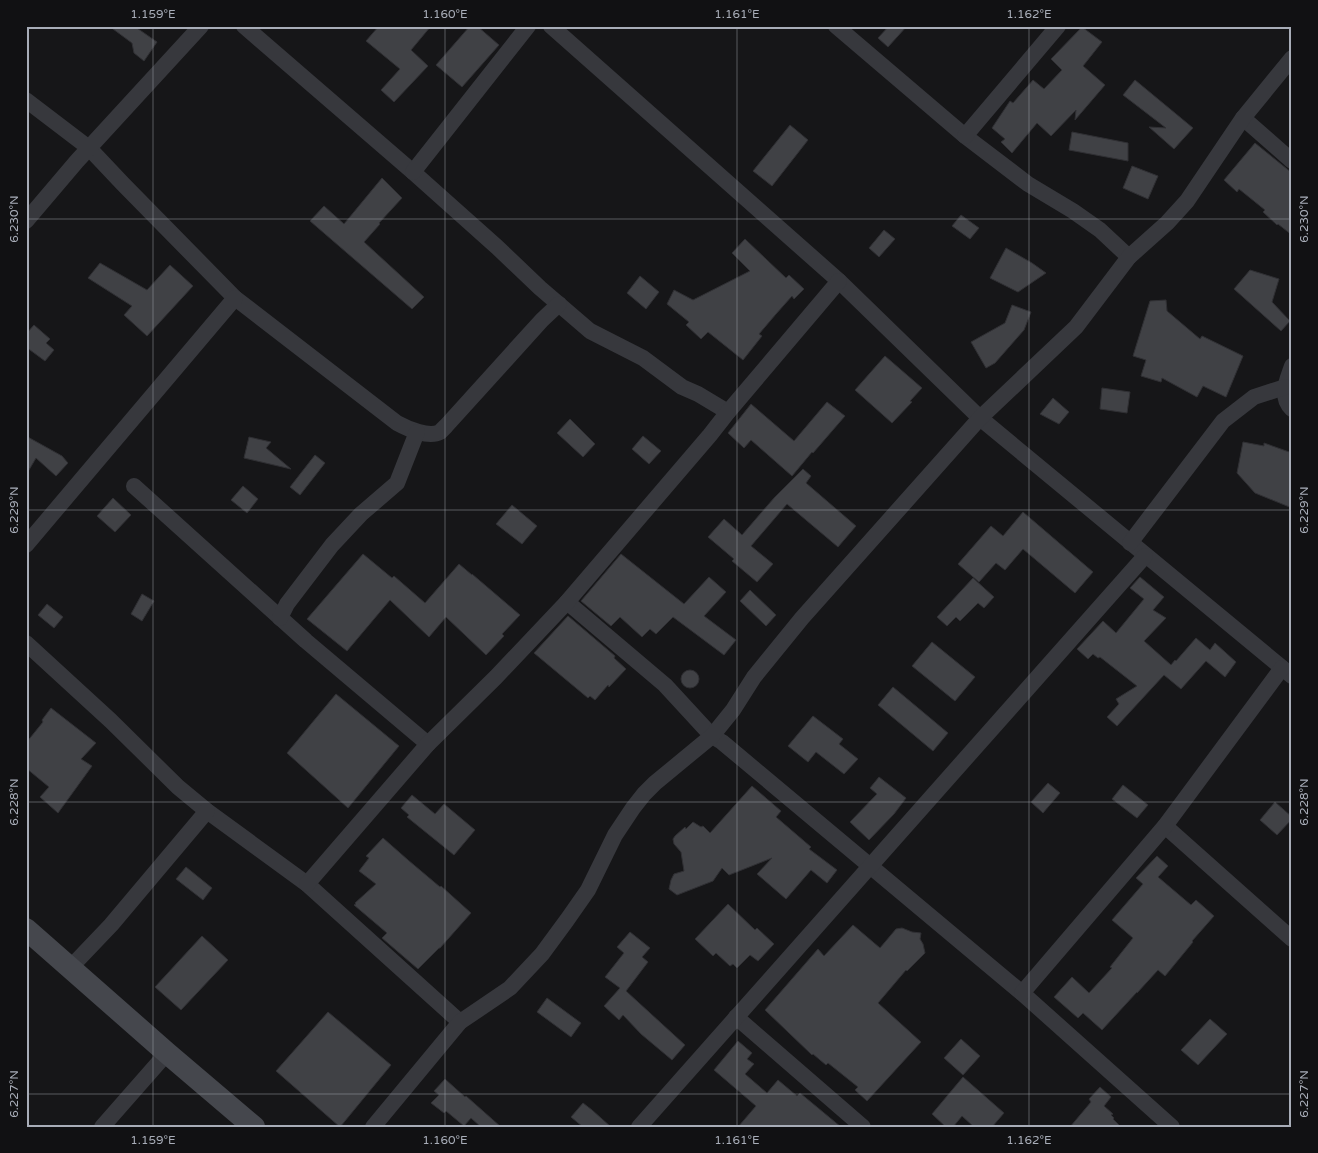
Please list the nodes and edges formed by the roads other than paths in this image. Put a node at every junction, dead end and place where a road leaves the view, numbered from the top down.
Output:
1 (201, 26) edge
2 (244, 26) edge
3 (528, 26) edge
4 (551, 26) edge
5 (836, 26) edge
6 (1058, 26) edge
7 (1292, 58) edge
8 (26, 100) edge
9 (1243, 118) junction
10 (965, 136) junction
11 (90, 148) junction
12 (1292, 161) edge
13 (413, 172) junction
14 (26, 221) edge
15 (1129, 257) junction
16 (839, 281) junction
17 (235, 298) junction
18 (559, 304) junction
19 (1292, 366) edge
20 (1285, 387) junction
21 (1292, 409) edge
22 (728, 412) junction
23 (980, 418) junction
24 (417, 432) junction
25 (134, 486) dead end
26 (28, 541) edge
27 (1130, 543) junction
28 (1145, 556) junction
29 (567, 602) junction
30 (280, 618) junction
31 (26, 643) edge
32 (1287, 672) edge
33 (712, 736) junction
34 (428, 744) junction
35 (207, 811) junction
36 (1166, 826) junction
37 (870, 866) junction
38 (307, 884) junction
39 (26, 929) edge
40 (1292, 939) edge
41 (70, 968) junction
42 (1022, 994) junction
43 (736, 1017) junction
44 (460, 1022) junction
45 (166, 1053) junction
46 (102, 1127) edge
47 (254, 1127) edge
48 (373, 1127) edge
49 (639, 1127) edge
50 (863, 1127) edge
51 (1172, 1127) edge

1 - 11 street
2 - 13 street
3 - 13 street
4 - 16 street
5 - 10 street
6 - 10 street
7 - 9 street
8 - 11 street
9 - 12 street
9 - 15 street
10 - 15 street
11 - 14 street
11 - 17 street
13 - 18 street
15 - 23 street
16 - 22 street
16 - 23 street
17 - 24 street
17 - 26 street
18 - 22 street
18 - 24 street
19 - 20 street
20 - 21 street
20 - 27 street
22 - 29 street
23 - 27 street
23 - 33 street
24 - 30 street
25 - 30 street
27 - 28 street
28 - 32 street
28 - 37 street
29 - 33 street
29 - 34 street
30 - 34 street
31 - 35 street
32 - 36 street
33 - 37 street
33 - 44 street
34 - 38 street
35 - 38 street
35 - 41 street
36 - 40 street
36 - 42 street
37 - 42 street
37 - 43 street
38 - 44 street
39 - 41 street
41 - 45 street
42 - 51 street
43 - 49 street
43 - 50 street
44 - 48 street
45 - 46 street
45 - 47 street

